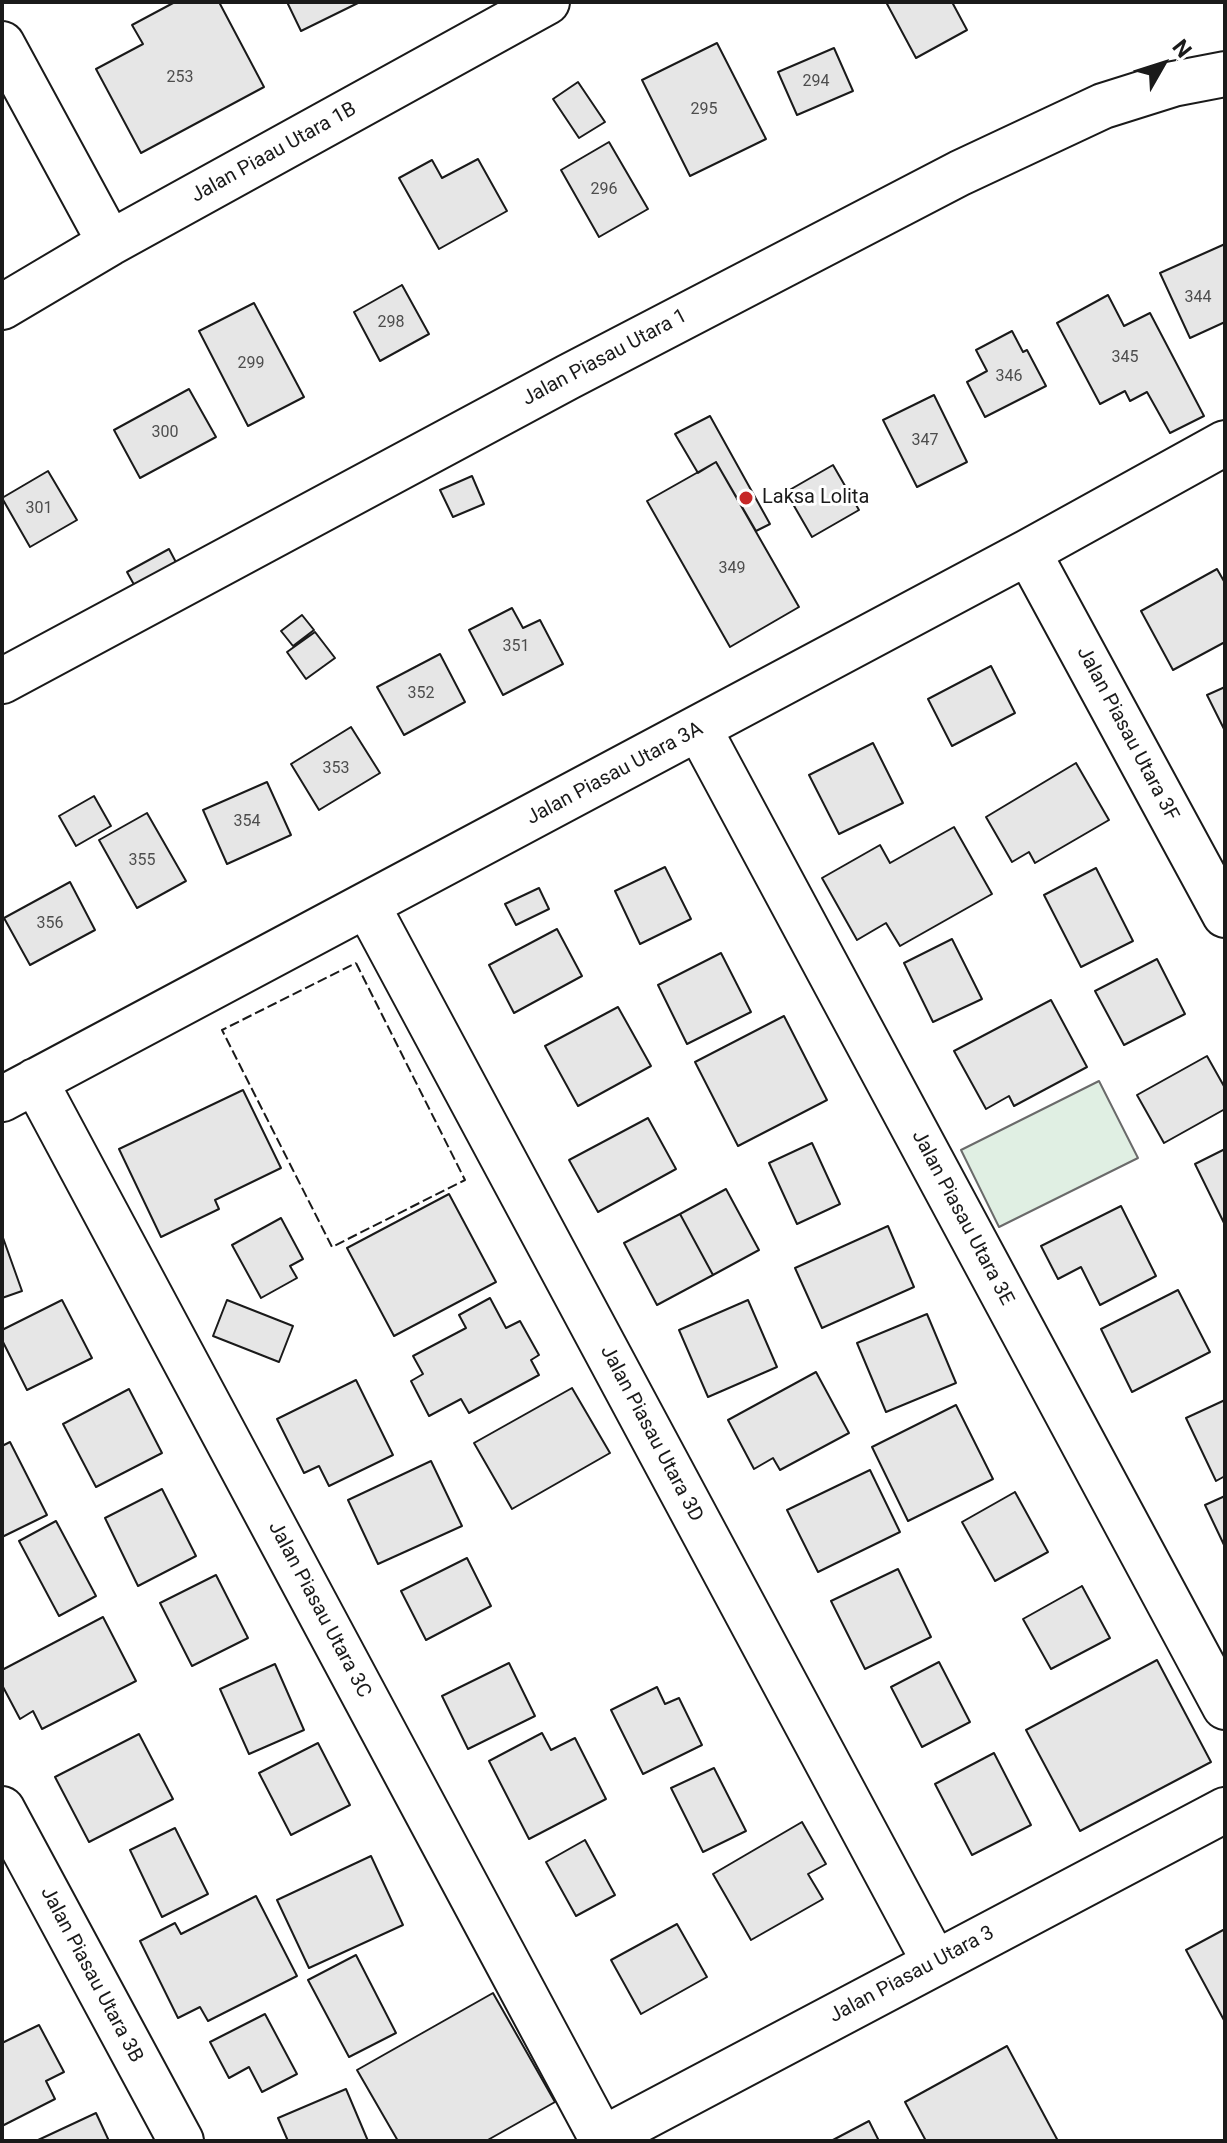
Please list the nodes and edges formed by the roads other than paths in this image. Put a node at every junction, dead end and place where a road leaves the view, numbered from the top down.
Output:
1 (547, 2) edge
2 (503, 12) edge
3 (2, 44) edge
4 (1225, 74) edge
5 (110, 243) junction
6 (2, 307) edge
7 (1225, 443) edge
8 (1028, 552) junction
9 (2, 681) edge
10 (699, 729) junction
11 (367, 905) junction
12 (1225, 915) edge
13 (19, 1090) edge
14 (1225, 1707) edge
15 (2, 1809) edge
16 (1225, 1810) edge
17 (935, 1963) junction
18 (601, 2140) edge
19 (181, 2141) edge

1 - 2 street, Jalan Piaau Utara 1B
2 - 5 street, Jalan Piaau Utara 1B
3 - 5 street
4 - 9 street, Jalan Piasau Utara 1
5 - 6 street, Jalan Piaau Utara 1B
7 - 8 street, Jalan Piasau Utara 3A
8 - 10 street, Jalan Piasau Utara 3A
8 - 12 street, Jalan Piasau Utara 3F
10 - 11 street, Jalan Piasau Utara 3A
10 - 14 street, Jalan Piasau Utara 3E
11 - 13 street, Jalan Piasau Utara 3A
11 - 17 street, Jalan Piasau Utara 3D
13 - 18 street, Jalan Piasau Utara 3C
15 - 19 street, Jalan Piasau Utara 3B
16 - 17 street, Jalan Piasau Utara 3
17 - 18 street, Jalan Piasau Utara 3

